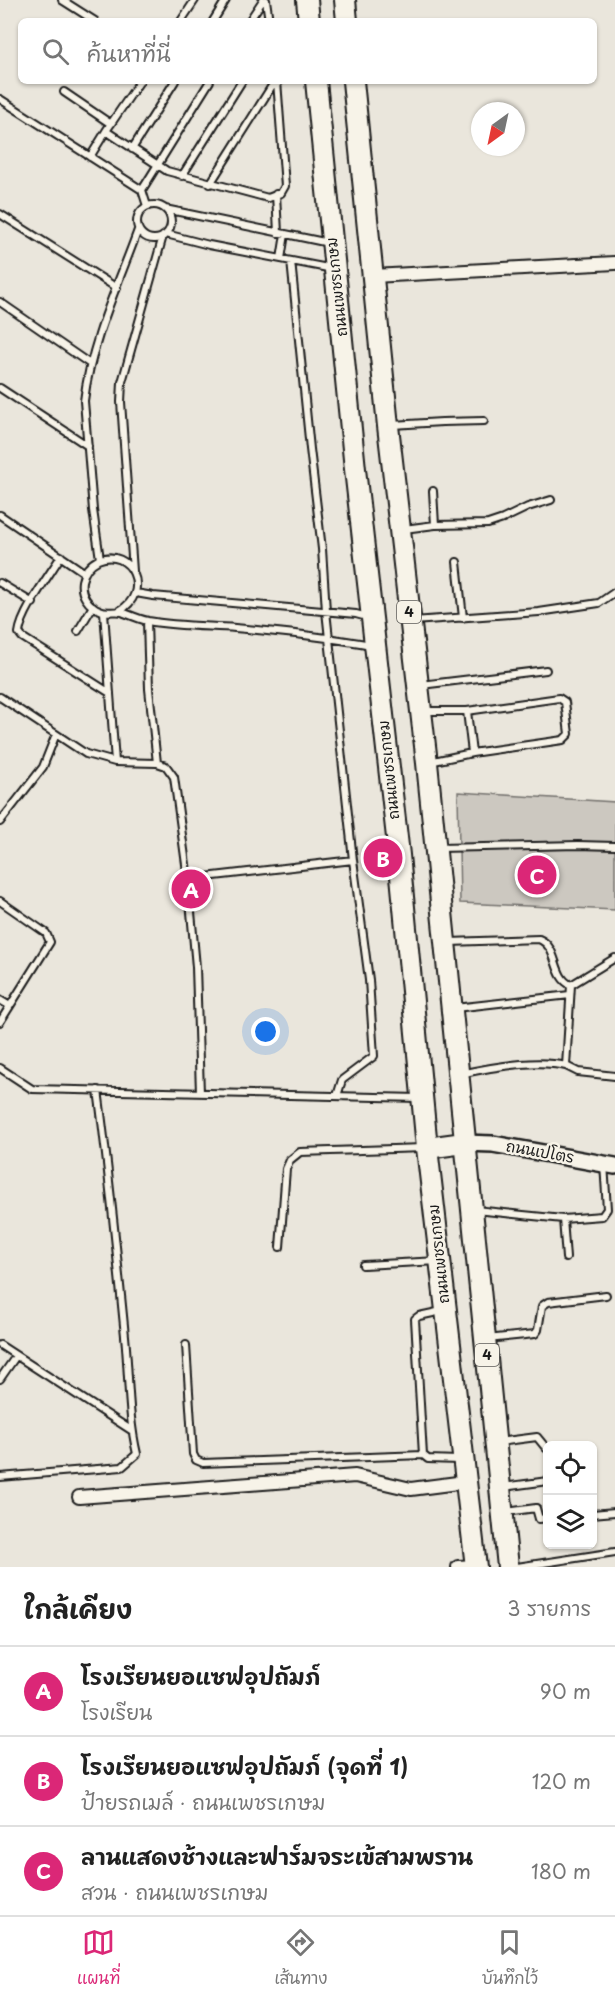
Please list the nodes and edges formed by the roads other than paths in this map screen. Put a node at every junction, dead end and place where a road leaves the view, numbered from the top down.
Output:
1 (62, 0) edge
2 (195, 0) edge
3 (226, 0) edge
4 (264, 0) edge
5 (307, 0) edge
6 (345, 0) edge
7 (90, 18) edge
8 (183, 18) edge
9 (215, 18) edge
10 (251, 18) edge
11 (268, 18) edge
12 (309, 18) edge
13 (347, 18) edge
14 (138, 84) edge
15 (174, 84) edge
16 (208, 84) edge
17 (240, 84) edge
18 (274, 84) edge
19 (276, 84) edge
20 (316, 84) edge
21 (353, 84) edge
22 (64, 92) dead end
23 (0, 99) edge
24 (111, 123) junction
25 (106, 131) junction
26 (132, 149) junction
27 (90, 157) junction
28 (156, 166) junction
29 (182, 176) junction
30 (210, 184) junction
31 (142, 190) junction
32 (276, 194) junction
33 (147, 206) junction
34 (165, 209) junction
35 (0, 214) edge
36 (138, 230) junction
37 (282, 233) junction
38 (165, 235) junction
39 (332, 244) junction
40 (281, 259) junction
41 (291, 261) junction
42 (615, 263) edge
43 (336, 270) junction
44 (372, 276) junction
45 (117, 288) junction
46 (0, 302) edge
47 (90, 364) junction
48 (0, 388) edge
49 (484, 421) dead end
50 (388, 426) junction
51 (88, 446) junction
52 (433, 492) dead end
53 (551, 500) dead end
54 (0, 515) edge
55 (435, 525) junction
56 (400, 530) junction
57 (62, 556) junction
58 (100, 559) junction
59 (457, 562) dead end
60 (133, 572) junction
61 (85, 573) junction
62 (0, 583) edge
63 (136, 592) junction
64 (615, 592) edge
65 (33, 603) junction
66 (93, 606) junction
67 (119, 611) junction
68 (326, 611) junction
69 (104, 612) junction
70 (463, 618) junction
71 (372, 619) junction
72 (147, 621) junction
73 (410, 621) junction
74 (78, 631) dead end
75 (330, 638) junction
76 (375, 646) junction
77 (546, 670) dead end
78 (418, 686) junction
79 (111, 693) junction
80 (0, 697) edge
81 (421, 711) junction
82 (467, 711) junction
83 (56, 734) junction
84 (472, 753) junction
85 (115, 762) junction
86 (427, 762) junction
87 (157, 763) junction
88 (0, 822) edge
89 (615, 846) edge
90 (435, 848) junction
91 (353, 860) junction
92 (188, 879) junction
93 (0, 901) edge
94 (445, 942) junction
95 (615, 958) edge
96 (571, 985) junction
97 (570, 995) junction
98 (0, 1000) edge
99 (10, 1006) junction
100 (452, 1008) junction
101 (0, 1022) edge
102 (566, 1066) junction
103 (0, 1068) edge
104 (458, 1075) junction
105 (615, 1076) edge
106 (98, 1090) junction
107 (200, 1093) junction
108 (337, 1096) junction
109 (423, 1098) junction
110 (464, 1143) junction
111 (427, 1148) junction
112 (609, 1165) edge
113 (472, 1209) junction
114 (563, 1219) junction
115 (280, 1247) dead end
116 (566, 1258) dead end
117 (439, 1261) junction
118 (363, 1265) dead end
119 (606, 1295) dead end
120 (445, 1311) junction
121 (485, 1339) junction
122 (0, 1345) edge
123 (186, 1345) dead end
124 (16, 1356) junction
125 (0, 1379) edge
126 (131, 1430) junction
127 (495, 1442) junction
128 (543, 1444) edge
129 (423, 1455) junction
130 (463, 1460) junction
131 (0, 1477) edge
132 (465, 1482) junction
133 (543, 1482) edge
134 (500, 1487) junction
135 (79, 1497) dead end
136 (503, 1512) junction
137 (615, 1512) edge
138 (597, 1514) edge
139 (543, 1518) edge
140 (615, 1552) edge
141 (470, 1567) edge
142 (508, 1567) edge
143 (517, 1567) edge

1 - 7 lane
2 - 8 lane
3 - 9 lane
4 - 10 lane
4 - 11 lane
5 - 12 main road
6 - 13 main road
14 - 24 lane
15 - 26 lane
16 - 28 lane
17 - 29 lane
18 - 30 lane
19 - 32 lane
20 - 39 main road, ถนนเพชรเกษม
21 - 44 main road, 4
22 - 24 lane
23 - 27 lane
24 - 25 lane
25 - 26 lane
25 - 27 lane
26 - 28 lane
27 - 31 lane
28 - 29 lane
28 - 31 lane
29 - 30 lane
30 - 32 lane
31 - 33 lane
32 - 37 lane
33 - 34 lane
33 - 36 lane
34 - 37 lane
34 - 38 lane
35 - 45 lane
36 - 38 lane
36 - 45 lane
37 - 39 lane
37 - 40 lane
38 - 40 lane
38 - 60 lane
39 - 43 main road, ถนนเพชรเกษม
40 - 41 lane
41 - 43 lane
41 - 68 lane
42 - 44 street
43 - 71 main road, ถนนเพชรเกษม
44 - 50 main road, 4
45 - 47 lane
46 - 47 lane
47 - 51 lane
48 - 51 lane
49 - 50 lane
50 - 56 main road, 4
51 - 58 lane
52 - 55 lane
53 - 55 lane
54 - 57 lane
55 - 56 lane
56 - 73 main road, 4
57 - 61 lane
57 - 65 lane
58 - 60 lane
58 - 61 lane
59 - 70 lane
60 - 63 lane
61 - 66 lane
62 - 65 lane
63 - 67 lane
63 - 68 lane
64 - 70 lane
65 - 79 lane
66 - 69 lane
66 - 74 lane
67 - 69 lane
67 - 72 lane
68 - 71 lane
68 - 75 lane
69 - 79 lane
70 - 73 lane
71 - 76 main road, ถนนเพชรเกษม
72 - 75 lane
72 - 87 lane
73 - 78 main road, 4
75 - 76 lane
75 - 91 lane
76 - 109 main road, ถนนเพชรเกษม
77 - 78 lane
78 - 81 main road, 4
79 - 85 lane
80 - 83 lane
81 - 82 lane
81 - 86 main road, 4
82 - 84 lane
82 - 84 lane
83 - 85 lane
83 - 88 lane
84 - 86 lane
85 - 87 lane
86 - 90 main road, 4
87 - 92 lane
89 - 90 lane
90 - 94 main road, 4
91 - 92 lane
91 - 108 lane
92 - 107 lane
93 - 99 lane
94 - 96 lane
94 - 100 main road, 4
95 - 96 lane
96 - 97 lane
97 - 100 lane
97 - 102 lane
98 - 99 lane
99 - 101 lane
100 - 104 main road, 4
102 - 104 lane
102 - 105 lane
103 - 106 lane
104 - 110 main road, 4
106 - 107 lane
106 - 126 lane
107 - 108 lane
108 - 109 lane
109 - 111 main road, ถนนเพชรเกษม
110 - 111 main road
110 - 112 street, ถนนเปโตร
110 - 113 main road, 4
111 - 115 lane
111 - 117 main road, ถนนเพชรเกษม
112 - 114 lane
113 - 114 lane
113 - 121 main road, 4
114 - 116 lane
117 - 118 lane
117 - 120 main road, ถนนเพชรเกษม
119 - 121 lane
120 - 129 lane
120 - 130 main road, ถนนเพชรเกษม
121 - 127 main road, 4
122 - 124 lane
123 - 129 lane
124 - 125 lane
124 - 126 lane
126 - 131 lane
127 - 128 lane
127 - 134 main road, 4
129 - 130 lane
130 - 132 main road, ถนนเพชรเกษม
132 - 135 street
132 - 141 main road, ถนนเพชรเกษม
133 - 134 lane
134 - 136 main road, 4
136 - 139 lane
136 - 142 main road, 4
137 - 138 lane
140 - 143 lane

